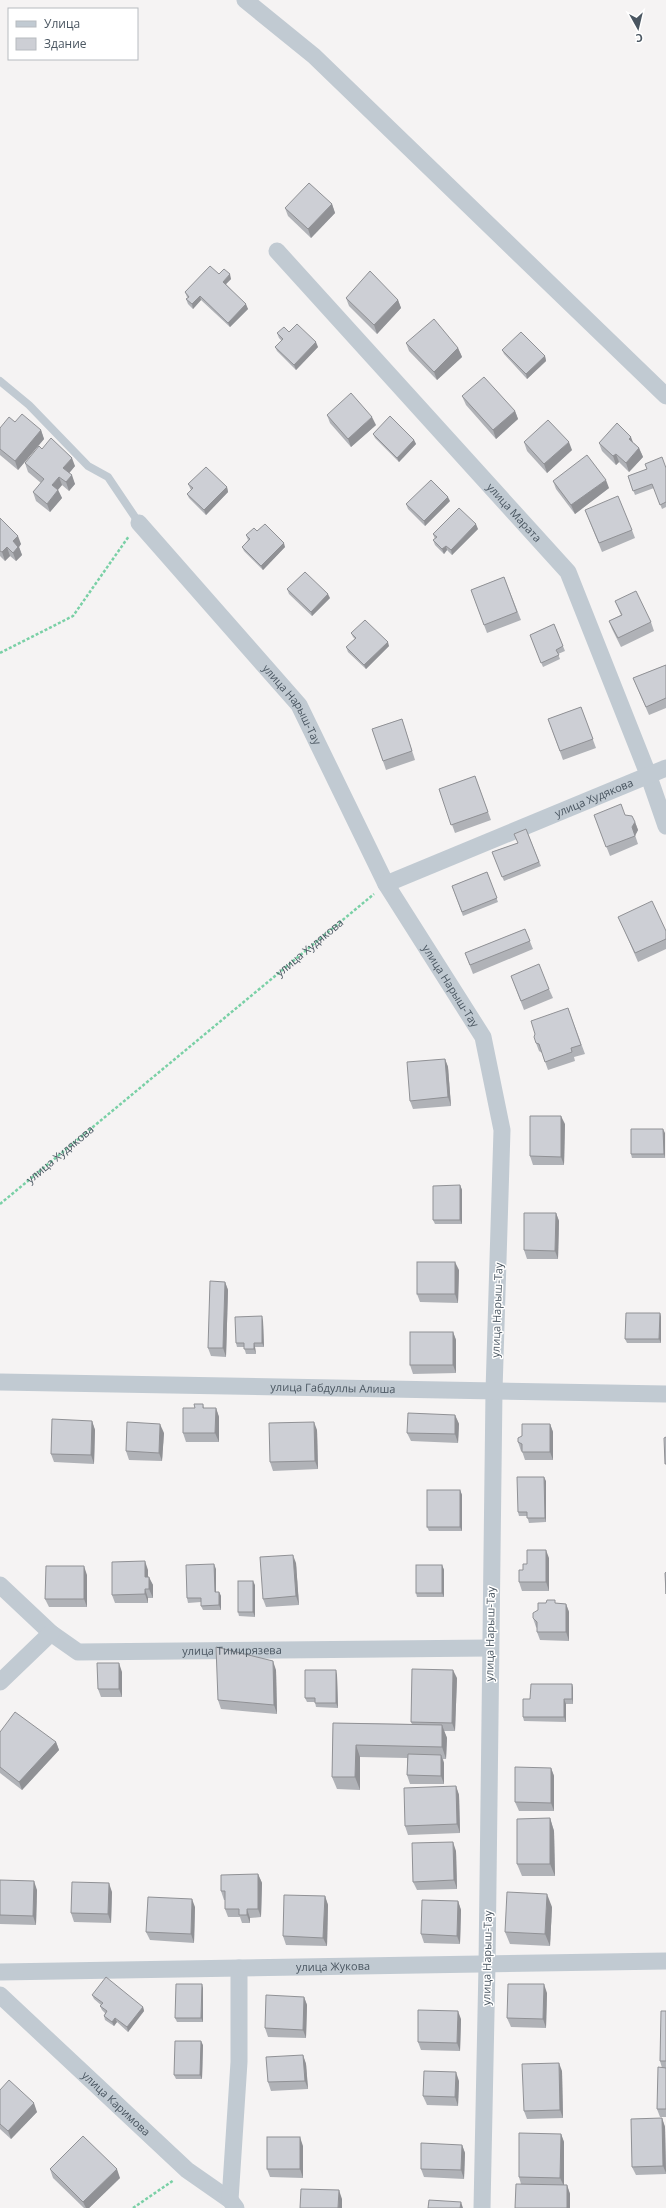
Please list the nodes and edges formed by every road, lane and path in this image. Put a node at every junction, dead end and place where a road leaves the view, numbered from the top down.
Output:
1 (245, 0) edge
2 (277, 251) dead end
3 (0, 381) edge
4 (666, 396) edge
5 (139, 523) junction
6 (0, 652) edge
7 (666, 768) edge
8 (648, 774) junction
9 (666, 826) edge
10 (386, 884) junction
11 (0, 1204) edge
12 (0, 1382) edge
13 (494, 1391) junction
14 (666, 1394) edge
15 (0, 1585) edge
16 (51, 1633) junction
17 (490, 1648) junction
18 (0, 1682) edge
19 (666, 1961) edge
20 (487, 1965) junction
21 (239, 1968) junction
22 (0, 1972) edge
23 (0, 1995) edge
24 (188, 2170) junction
25 (233, 2204) edge
26 (133, 2208) edge
27 (482, 2208) edge

1 - 4 street
2 - 8 street, улица Марата
3 - 5 lane
5 - 6 path
5 - 10 street, улица Нарыш-Тау
7 - 8 street, улица Худякова
8 - 9 street, улица Марата
8 - 10 street, улица Худякова
10 - 11 path, улица Худякова
10 - 13 street, улица Нарыш-Тау
12 - 13 street, улица Габдуллы Алиша
13 - 14 street, улица Габдуллы Алиша
13 - 17 street, улица Нарыш-Тау
15 - 16 street, улица Тимирязева
16 - 17 street, улица Тимирязева
16 - 18 street
17 - 20 street, улица Нарыш-Тау
19 - 20 street, улица Жукова
20 - 21 street, улица Жукова
20 - 27 street, улица Нарыш-Тау
21 - 22 street, улица Жукова
21 - 25 street
23 - 24 street, улица Каримова
24 - 25 street, улица Каримова
24 - 26 path

